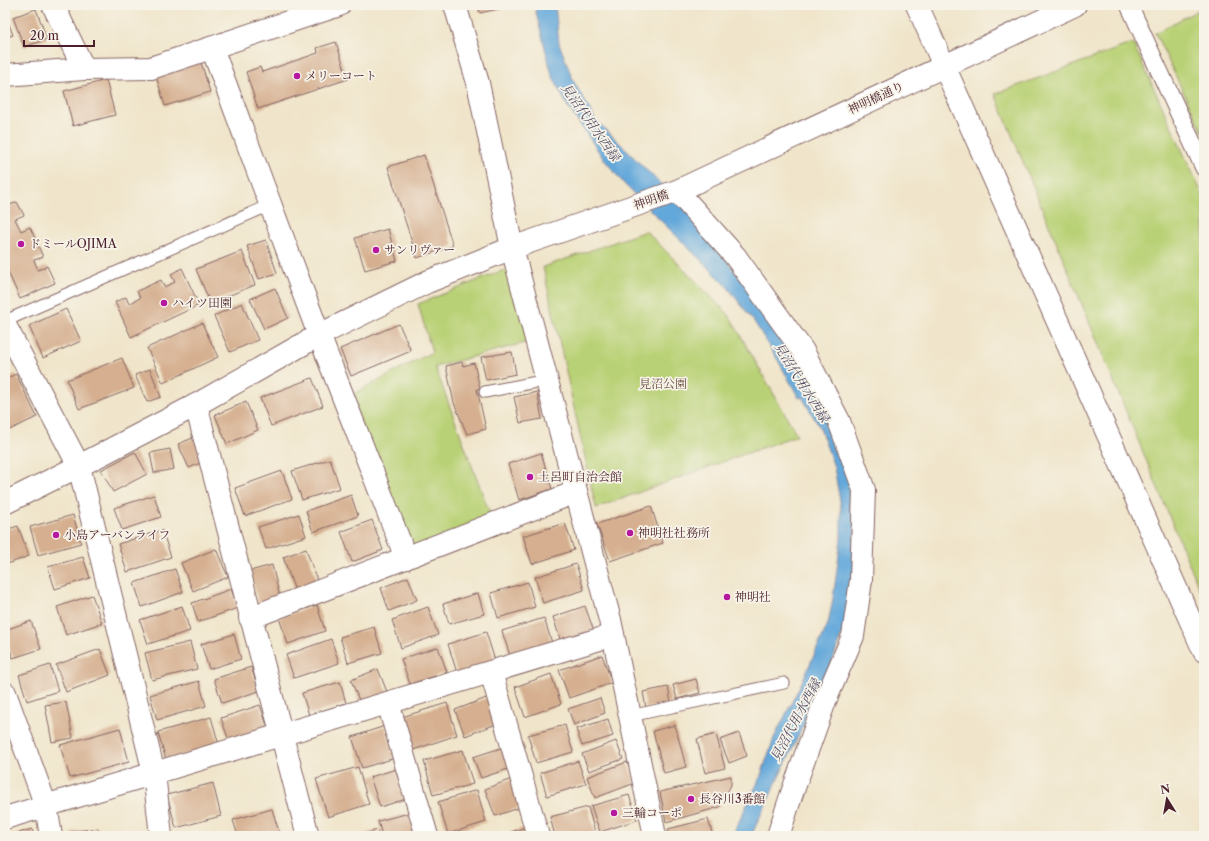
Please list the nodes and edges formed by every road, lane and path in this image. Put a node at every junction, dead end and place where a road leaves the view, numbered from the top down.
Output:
1 (53, 5) edge
2 (339, 5) edge
3 (455, 5) edge
4 (917, 5) edge
5 (1075, 5) edge
6 (1129, 5) edge
7 (212, 48) junction
8 (945, 66) junction
9 (84, 69) junction
10 (5, 75) edge
11 (1204, 168) edge
12 (677, 191) junction
13 (270, 205) junction
14 (512, 248) junction
15 (5, 321) edge
16 (5, 326) edge
17 (319, 335) junction
18 (547, 380) junction
19 (485, 392) dead end
20 (196, 405) junction
21 (79, 466) junction
22 (576, 492) junction
23 (5, 503) edge
24 (406, 558) junction
25 (250, 618) junction
26 (613, 635) junction
27 (1204, 652) edge
28 (491, 672) junction
29 (784, 683) dead end
30 (5, 692) edge
31 (388, 703) junction
32 (630, 716) junction
33 (281, 735) junction
34 (154, 773) junction
35 (46, 806) junction
36 (5, 818) edge
37 (51, 836) edge
38 (161, 836) edge
39 (308, 836) edge
40 (427, 836) edge
41 (538, 836) edge
42 (655, 836) edge
43 (778, 836) edge

1 - 9 street
2 - 7 street
3 - 14 street
4 - 8 street
5 - 8 street, 神明橋通り
6 - 11 street
7 - 9 street
7 - 13 street
8 - 12 street, 神明橋通り
8 - 27 street
9 - 10 street
12 - 14 street, 神明橋
12 - 43 street
13 - 15 lane
13 - 17 street
14 - 17 street, 神明橋
14 - 18 street
16 - 21 street
17 - 20 street, 神明橋
17 - 24 street
18 - 19 lane
18 - 22 street
20 - 21 street, 神明橋
20 - 25 street
21 - 23 street, 神明橋
21 - 34 street
22 - 24 street
22 - 26 street
24 - 25 street
25 - 33 street
26 - 28 street
26 - 32 street
28 - 31 street
28 - 41 street
29 - 32 lane
30 - 35 street
31 - 33 street
31 - 40 street
32 - 42 street
33 - 34 street
33 - 39 street
34 - 35 street
34 - 38 street
35 - 36 street
35 - 37 street

